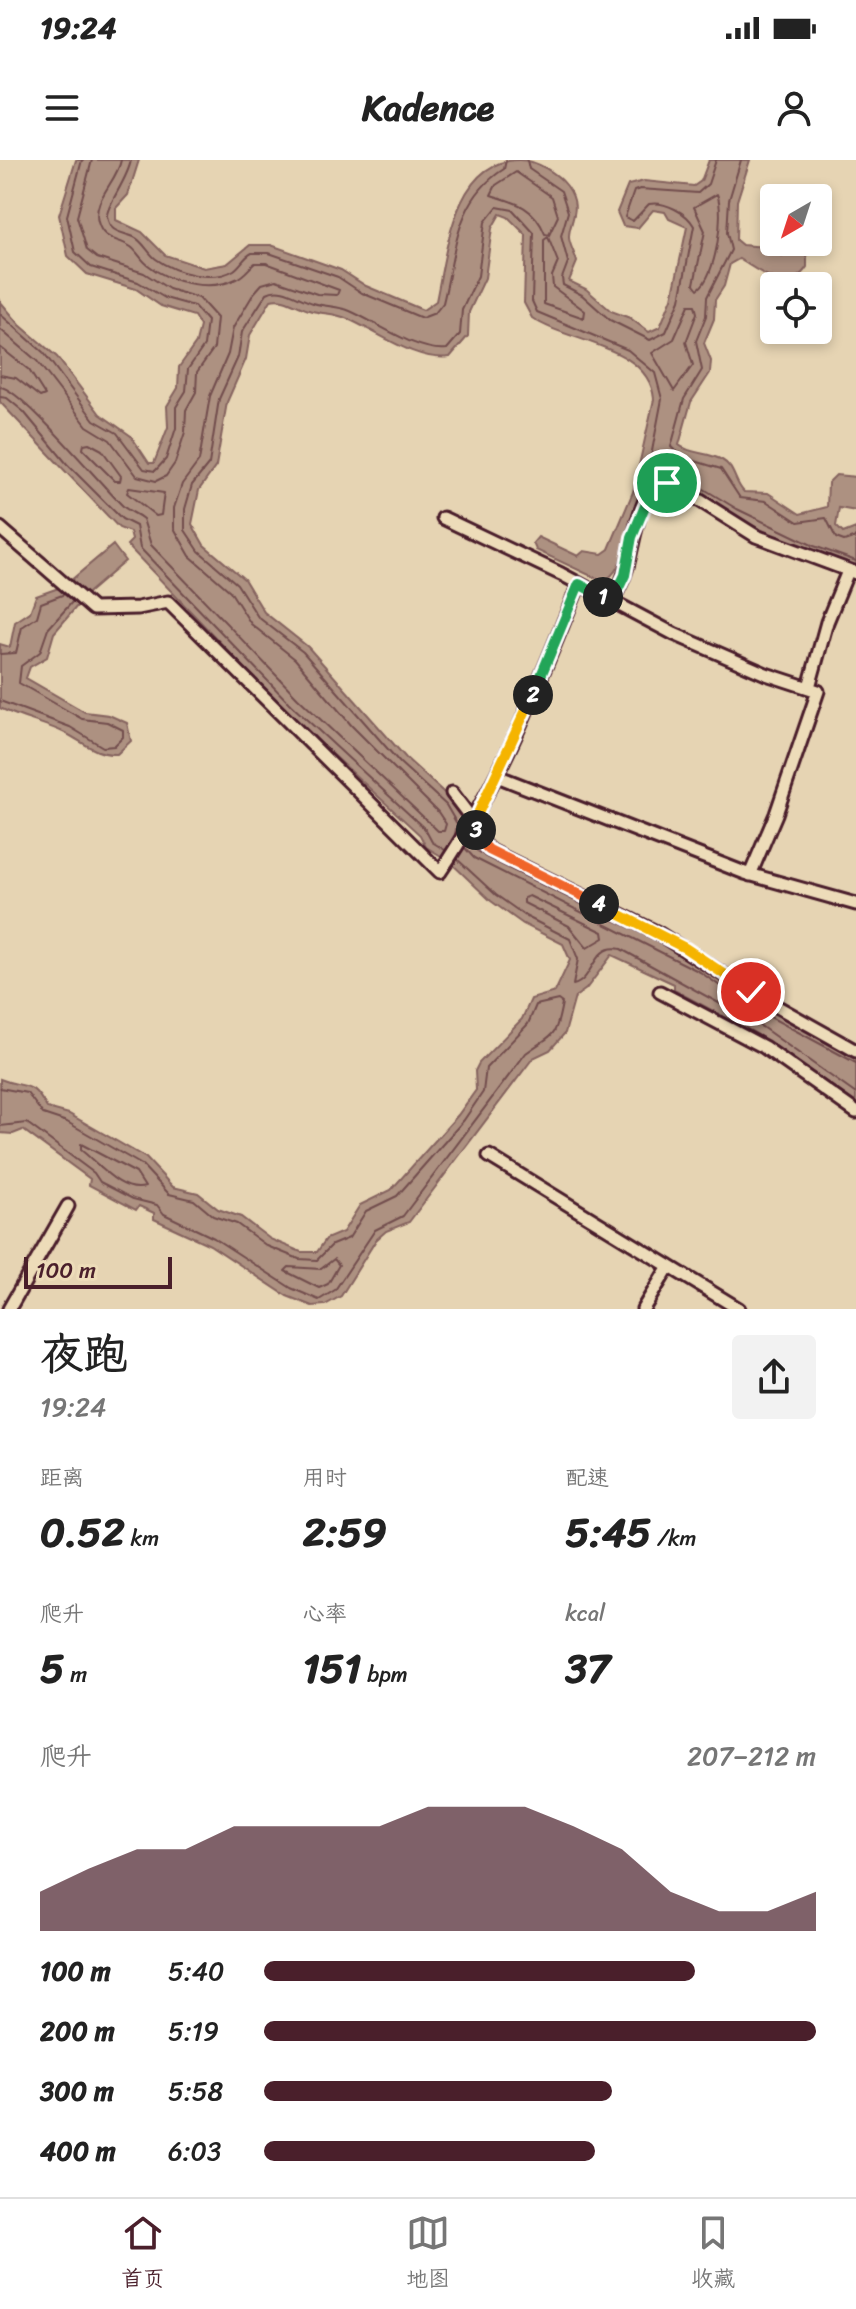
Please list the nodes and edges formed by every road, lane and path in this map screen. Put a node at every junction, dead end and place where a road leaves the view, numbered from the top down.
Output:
1 (443, 518) dead end
2 (0, 528) edge
3 (852, 572) edge
4 (579, 584) junction
5 (612, 602) junction
6 (809, 687) junction
7 (497, 776) junction
8 (452, 793) dead end
9 (471, 826) junction
10 (750, 875) junction
11 (856, 904) edge
12 (660, 992) dead end
13 (856, 1051) edge
14 (856, 1112) edge
15 (489, 1156) dead end
16 (68, 1206) dead end
17 (669, 1266) junction
18 (9, 1309) edge
19 (643, 1309) edge
20 (739, 1309) edge

1 - 4 street
2 - 9 street
3 - 5 street
3 - 6 street
4 - 5 street
4 - 7 street
5 - 6 street
6 - 10 street
7 - 9 street
7 - 10 street
8 - 9 street
9 - 13 street
10 - 11 street
12 - 14 street
15 - 17 street
16 - 18 street
17 - 19 street
17 - 20 street

